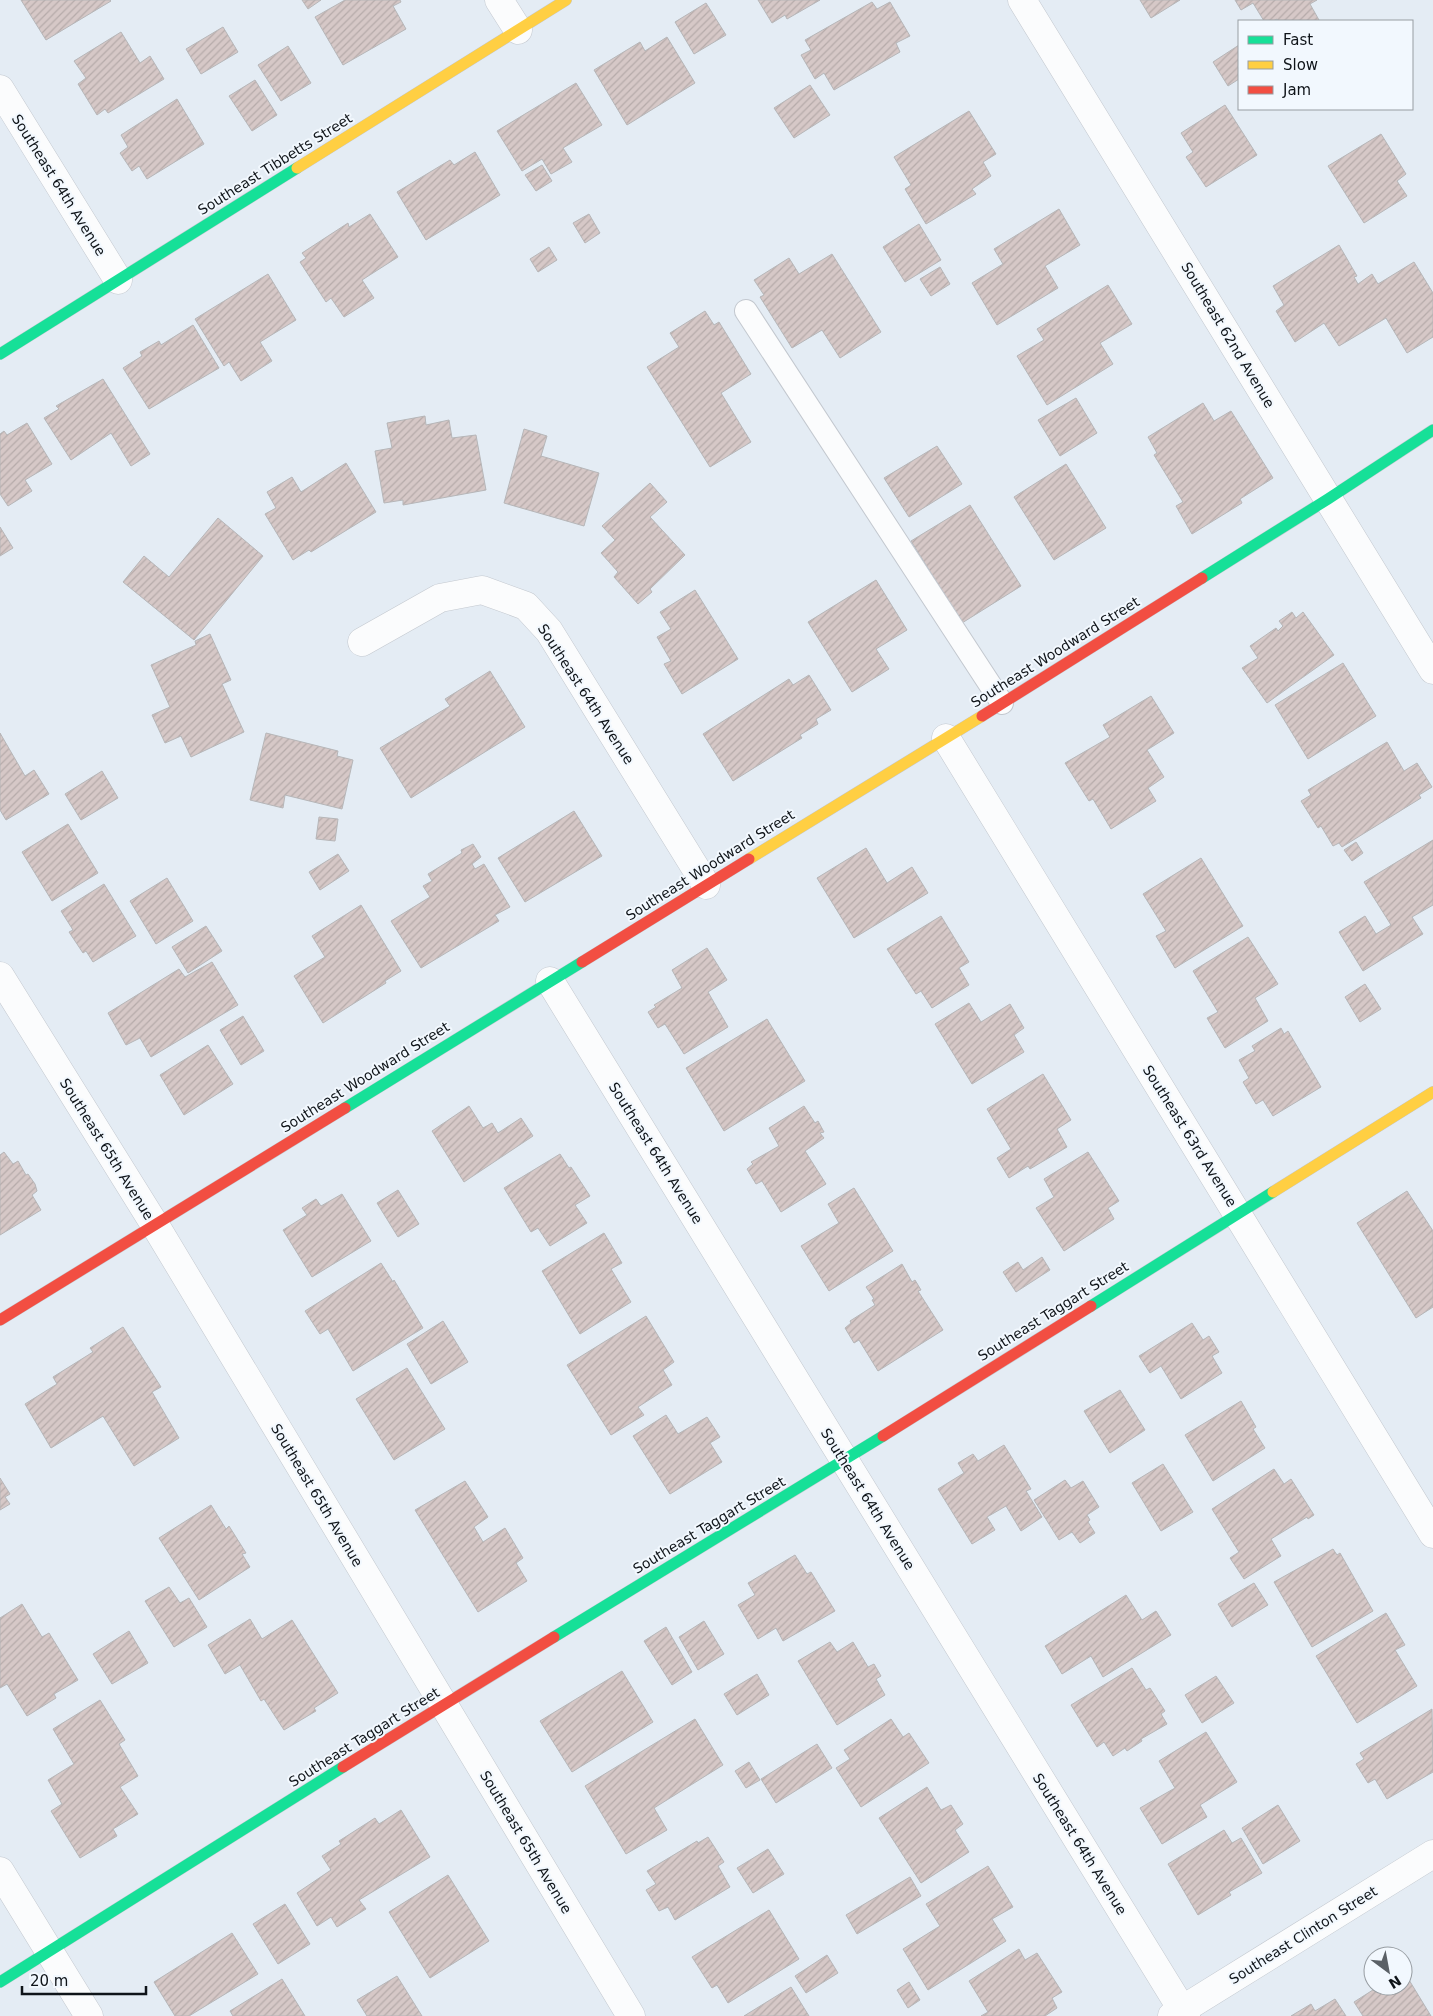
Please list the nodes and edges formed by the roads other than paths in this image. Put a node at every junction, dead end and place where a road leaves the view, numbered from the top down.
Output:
1 (499, 0) edge
2 (566, 0) edge
3 (1022, 0) edge
4 (518, 30) junction
5 (0, 89) edge
6 (118, 280) junction
7 (746, 311) dead end
8 (0, 354) edge
9 (1433, 430) edge
10 (1328, 499) junction
11 (362, 642) dead end
12 (1433, 670) edge
13 (1002, 703) junction
14 (946, 738) junction
15 (706, 885) junction
16 (0, 976) edge
17 (550, 981) junction
18 (1433, 1092) edge
19 (1237, 1213) junction
20 (155, 1225) junction
21 (0, 1320) edge
22 (844, 1460) junction
23 (1433, 1534) edge
24 (443, 1705) junction
25 (1433, 1854) edge
26 (0, 1871) edge
27 (49, 1952) junction
28 (0, 1982) edge
29 (1180, 2014) edge
30 (88, 2016) edge
31 (631, 2016) edge

1 - 4 street
2 - 4 street, Southeast Tibbetts Street
3 - 10 street, Southeast 62nd Avenue
4 - 6 street, Southeast Tibbetts Street
5 - 6 street, Southeast 64th Avenue
6 - 8 street, Southeast Tibbetts Street
7 - 13 lane
9 - 10 street, Southeast Woodward Street
10 - 12 street, Southeast 62nd Avenue
10 - 13 street, Southeast Woodward Street
11 - 15 street, Southeast 64th Avenue
13 - 14 street, Southeast Woodward Street
14 - 15 street, Southeast Woodward Street
14 - 19 street, Southeast 63rd Avenue
15 - 17 street, Southeast Woodward Street
16 - 20 street, Southeast 65th Avenue
17 - 20 street, Southeast Woodward Street
17 - 22 street, Southeast 64th Avenue
18 - 19 street, Southeast Taggart Street
19 - 22 street, Southeast Taggart Street
19 - 23 street, Southeast 63rd Avenue
20 - 21 street, Southeast Woodward Street
20 - 24 street, Southeast 65th Avenue
22 - 24 street, Southeast Taggart Street
22 - 29 street, Southeast 64th Avenue
24 - 27 street, Southeast Taggart Street
24 - 31 street, Southeast 65th Avenue
25 - 29 street, Southeast Clinton Street
26 - 27 street
27 - 28 street, Southeast Taggart Street
27 - 30 street

